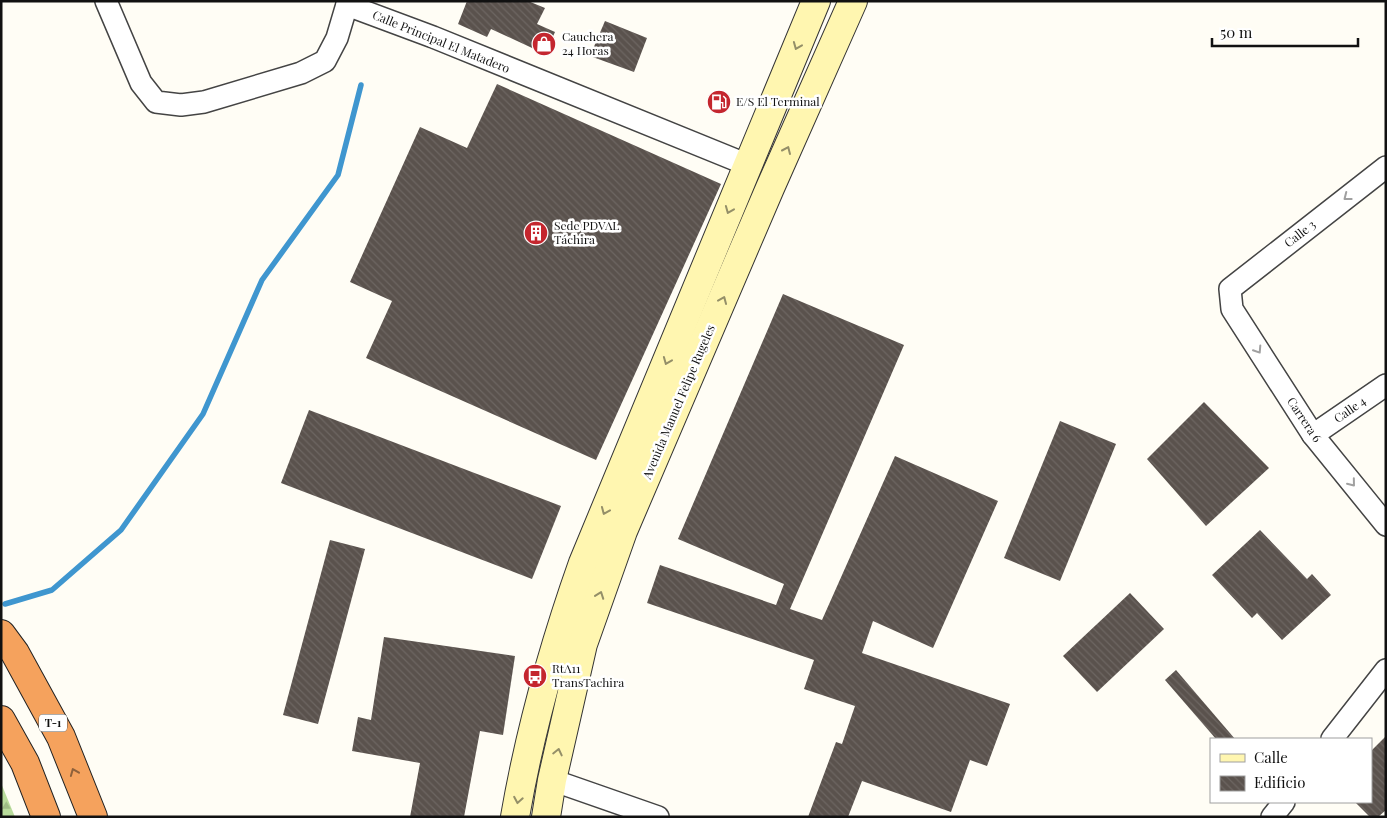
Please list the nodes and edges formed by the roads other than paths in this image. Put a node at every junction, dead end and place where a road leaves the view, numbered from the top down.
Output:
1 (106, 1) edge
2 (816, 1) edge
3 (853, 1) edge
4 (348, 3) edge
5 (748, 165) junction
6 (1386, 167) edge
7 (1232, 309) joint
8 (1386, 385) edge
9 (1313, 435) junction
10 (1386, 525) edge
11 (1, 634) edge
12 (1386, 670) edge
13 (1, 720) edge
14 (1333, 738) edge
15 (552, 780) junction
16 (1283, 803) edge
17 (46, 817) edge
18 (93, 817) edge
19 (515, 817) edge
20 (546, 817) edge
21 (658, 817) edge
22 (1272, 817) edge

1 - 4 street, Calle Principal El Matadero
2 -> 5 street
15 -> 3 street, Avenida Manuel Felipe Rugeles
4 - 5 street, Calle Principal El Matadero
5 -> 19 street
6 -> 7 street, Calle 3
7 -> 9 street, Carrera 6
8 - 9 street, Calle 4
9 -> 10 street, Carrera 6
18 -> 11 highway, T-1
12 - 14 street
13 - 17 highway
15 - 20 street, Avenida Manuel Felipe Rugeles
15 - 21 street
16 - 22 street

